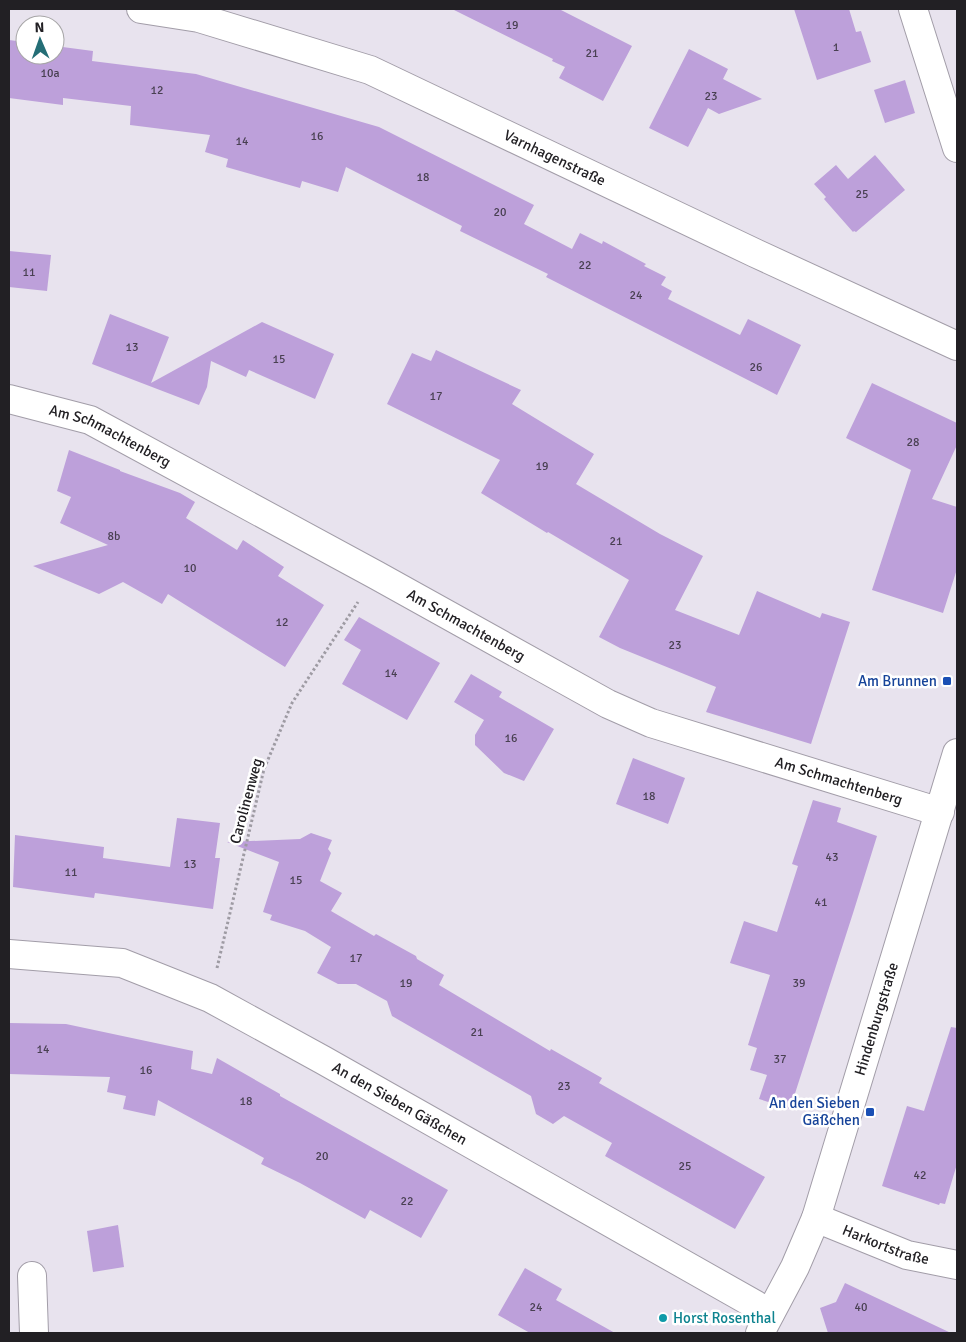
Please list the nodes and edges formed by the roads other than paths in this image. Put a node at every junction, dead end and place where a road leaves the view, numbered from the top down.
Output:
1 (140, 9) edge
2 (913, 9) edge
3 (957, 148) edge
4 (957, 346) edge
5 (9, 399) edge
6 (957, 753) edge
7 (940, 812) junction
8 (9, 954) edge
9 (816, 1218) junction
10 (957, 1265) edge
11 (32, 1276) dead end
12 (765, 1323) edge
13 (34, 1333) edge

1 - 4 street, Varnhagenstraße
2 - 3 street
5 - 7 street, Am Schmachtenberg
6 - 7 street, Hindenburgstraße
7 - 9 street, Hindenburgstraße
8 - 12 street, An den Sieben Gäßchen
9 - 10 street, Harkortstraße
9 - 12 street, Hindenburgstraße
11 - 13 street

